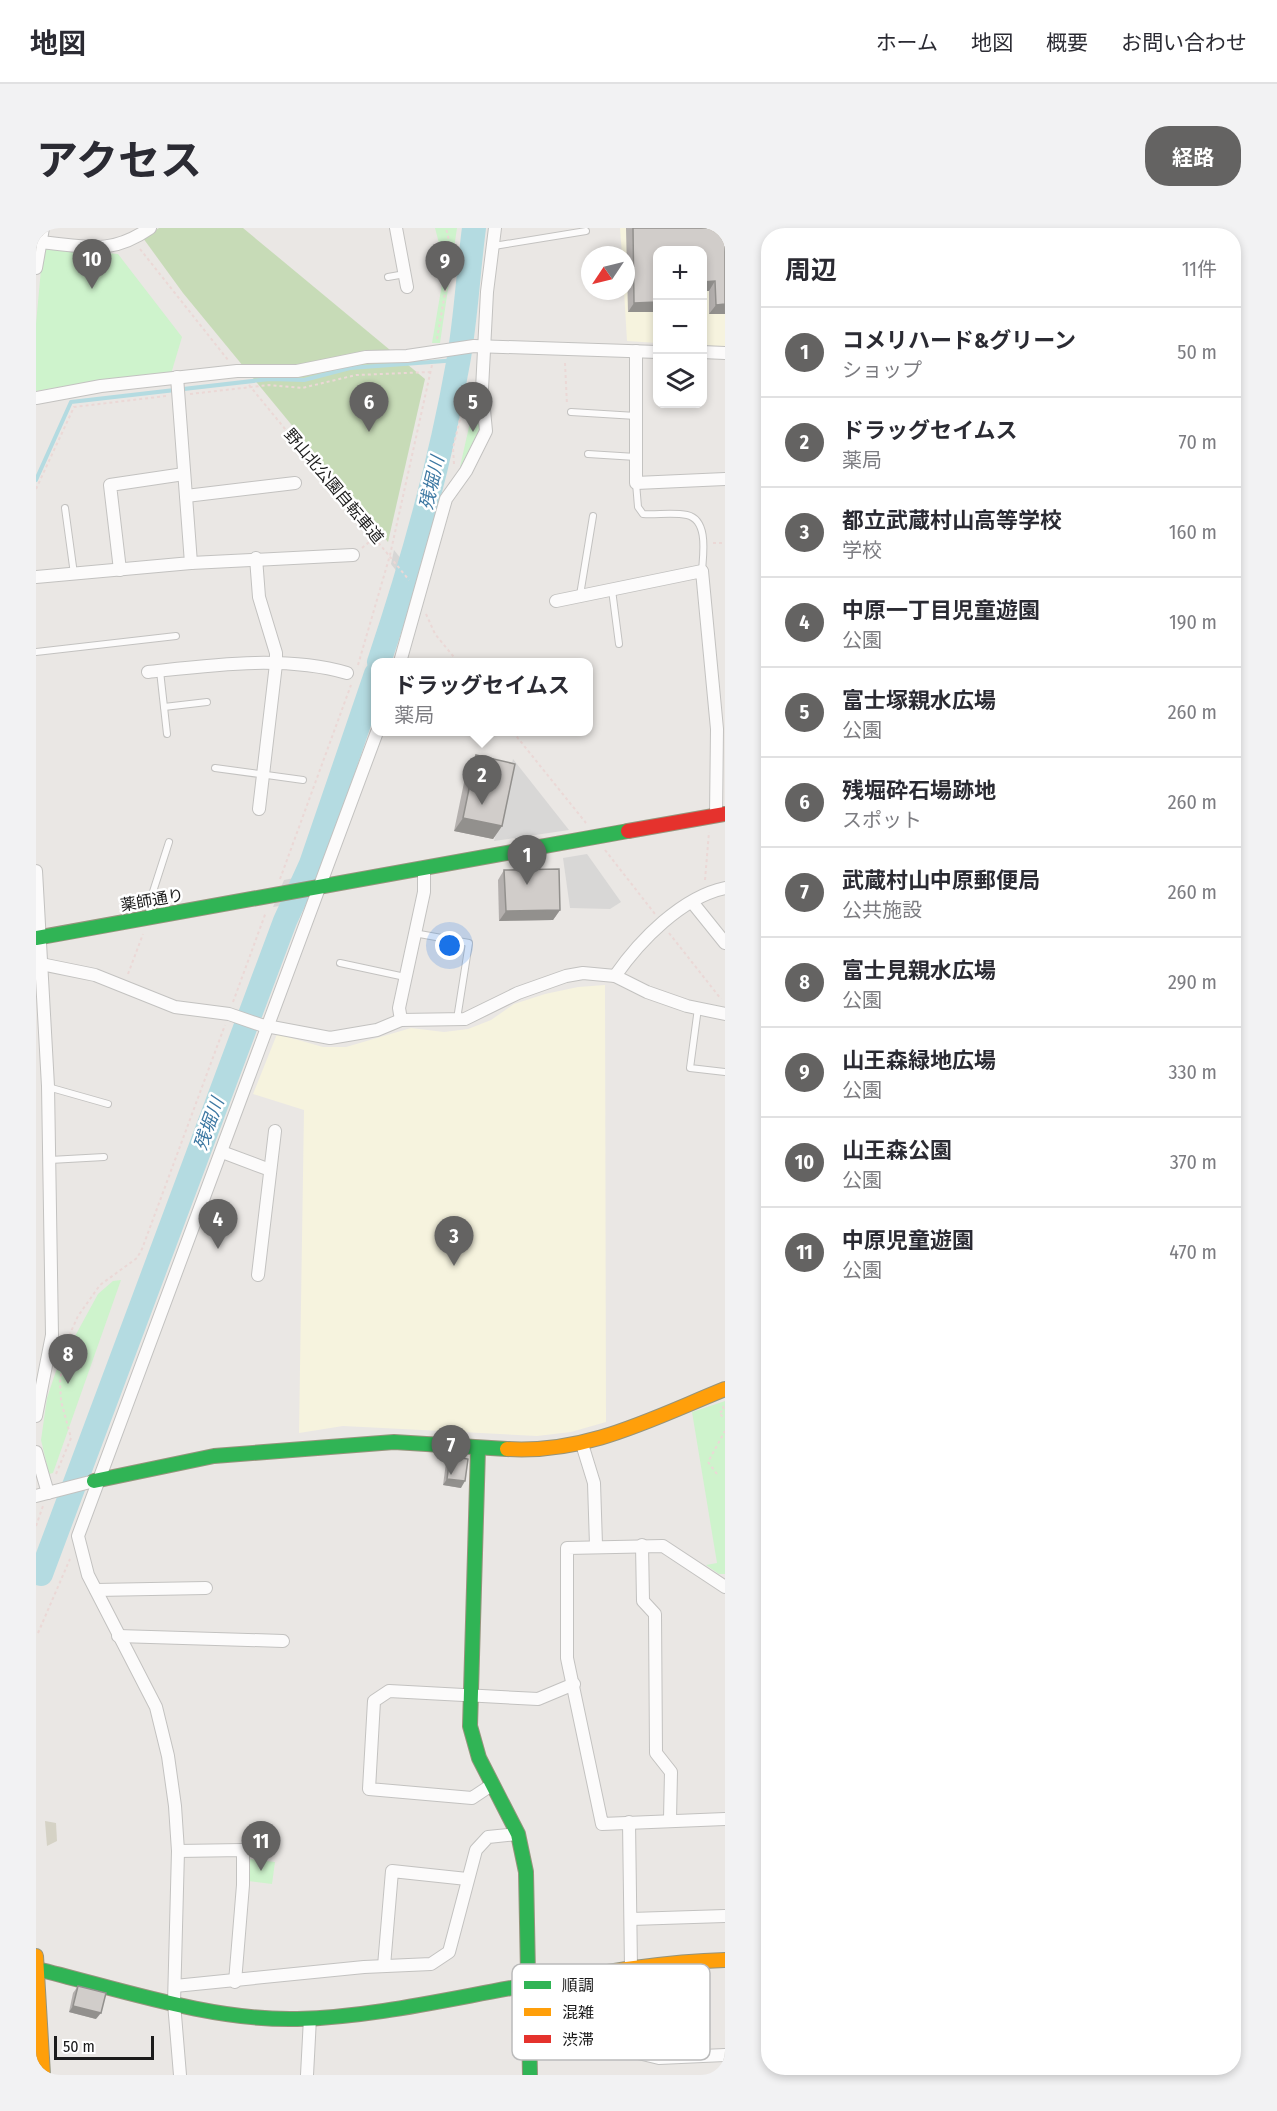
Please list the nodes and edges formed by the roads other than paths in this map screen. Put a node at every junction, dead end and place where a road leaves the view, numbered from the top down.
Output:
1 (44, 228) edge
2 (150, 228) edge
3 (396, 228) edge
4 (495, 228) edge
5 (586, 231) dead end
6 (40, 242) junction
7 (493, 247) junction
8 (36, 268) edge
9 (405, 274) junction
10 (388, 277) dead end
11 (408, 287) dead end
12 (479, 346) junction
13 (636, 351) junction
14 (653, 352) edge
15 (707, 352) edge
16 (725, 352) edge
17 (177, 377) junction
18 (36, 398) edge
19 (571, 412) road end
20 (636, 416) junction
21 (588, 454) dead end
22 (636, 457) junction
23 (184, 474) junction
24 (725, 479) edge
25 (295, 483) dead end
26 (636, 483) junction
27 (186, 496) junction
28 (66, 508) dead end
29 (593, 516) dead end
30 (353, 555) dead end
31 (256, 558) junction
32 (191, 563) junction
33 (120, 570) junction
34 (702, 571) junction
35 (74, 574) junction
36 (36, 577) edge
37 (612, 590) junction
38 (580, 596) junction
39 (556, 601) dead end
40 (176, 636) dead end
41 (619, 645) dead end
42 (36, 652) edge
43 (401, 658) edge
44 (276, 664) junction
45 (154, 671) joint
46 (352, 675) road end
47 (207, 702) dead end
48 (164, 707) junction
49 (167, 734) dead end
50 (374, 736) edge
51 (215, 768) dead end
52 (263, 775) junction
53 (303, 780) dead end
54 (259, 809) dead end
55 (716, 816) edge
56 (169, 842) dead end
57 (424, 868) junction
58 (36, 871) edge
59 (317, 887) junction
60 (725, 888) edge
61 (692, 902) junction
62 (147, 923) junction
63 (414, 933) junction
64 (38, 938) edge
65 (725, 943) edge
66 (39, 963) edge
67 (340, 963) dead end
68 (405, 976) junction
69 (615, 976) junction
70 (698, 1008) junction
71 (725, 1014) edge
72 (457, 1019) junction
73 (401, 1020) junction
74 (264, 1025) junction
75 (725, 1072) edge
76 (48, 1086) junction
77 (108, 1104) dead end
78 (275, 1131) dead end
79 (222, 1152) junction
80 (104, 1157) dead end
81 (50, 1160) junction
82 (270, 1170) junction
83 (258, 1275) dead end
84 (723, 1395) edge
85 (36, 1416) edge
86 (582, 1444) junction
87 (478, 1449) junction
88 (36, 1452) edge
89 (96, 1480) junction
90 (45, 1496) edge
91 (596, 1545) junction
92 (642, 1545) junction
93 (725, 1587) edge
94 (206, 1588) dead end
95 (96, 1590) junction
96 (118, 1636) junction
97 (283, 1641) dead end
98 (574, 1684) junction
99 (470, 1696) junction
100 (494, 1784) junction
101 (670, 1819) junction
102 (725, 1819) edge
103 (629, 1822) junction
104 (518, 1834) junction
105 (178, 1851) junction
106 (467, 1879) junction
107 (725, 1916) edge
108 (631, 1919) junction
109 (725, 1960) edge
110 (36, 1964) edge
111 (528, 1964) edge
112 (631, 1964) edge
113 (663, 1964) edge
114 (384, 1966) junction
115 (235, 1982) junction
116 (175, 1986) junction
117 (512, 1990) edge
118 (174, 2002) junction
119 (310, 2018) junction
120 (725, 2055) edge
121 (710, 2056) edge
122 (530, 2060) edge
123 (43, 2075) edge
124 (180, 2075) edge
125 (307, 2075) edge
126 (530, 2075) edge

1 - 6 street
2 - 6 street
3 - 9 street
4 - 7 street
5 - 7 lane
6 - 8 street
7 - 12 street
9 - 10 lane
9 - 11 street
12 - 13 street
12 - 17 street
12 - 43 street
13 - 14 street
13 - 20 street
15 - 16 street
17 - 18 street
17 - 23 street
19 - 20 lane
20 - 22 street
21 - 22 lane
22 - 26 street
23 - 27 street
23 - 33 street
24 - 26 street
25 - 27 street
26 - 34 lane
27 - 32 street
28 - 35 lane
29 - 38 lane
30 - 31 street
31 - 32 street
31 - 44 street
32 - 33 street
33 - 35 street
34 - 37 street
34 - 55 street
35 - 36 street
37 - 38 street
37 - 41 lane
38 - 39 street
40 - 42 lane
44 - 45 street
44 - 46 street
44 - 52 street
45 - 48 lane
47 - 48 lane
48 - 49 lane
50 - 59 street
51 - 52 lane
52 - 53 lane
52 - 54 street
55 - 57 street, 薬師通り
56 - 62 lane
57 - 59 street, 薬師通り
57 - 63 street
58 - 64 street
59 - 62 street, 薬師通り
59 - 74 street
60 - 61 street
61 - 65 street
61 - 69 street
62 - 64 street, 薬師通り
63 - 68 street
63 - 72 lane
64 - 66 street
66 - 74 street
66 - 76 street
67 - 68 lane
68 - 73 street
69 - 70 street
69 - 72 street
70 - 71 street
70 - 75 lane
72 - 73 street
73 - 74 street
74 - 79 street
76 - 77 lane
76 - 81 street
78 - 82 street
79 - 82 street
79 - 89 street
80 - 81 lane
81 - 85 street
82 - 83 street
84 - 86 street
86 - 87 street
86 - 91 street
87 - 89 street
87 - 99 street
88 - 90 street
89 - 90 street
89 - 95 street
91 - 92 street
91 - 98 street
92 - 93 street
92 - 101 street
94 - 95 street
95 - 96 street
96 - 97 street
96 - 105 street
98 - 99 street
98 - 103 street
99 - 100 street
99 - 100 street
100 - 104 street
101 - 102 street
101 - 103 street
103 - 108 street
104 - 106 street
104 - 111 street
105 - 115 street
105 - 116 street
106 - 114 street
106 - 114 street
107 - 108 street
108 - 112 street
109 - 113 street
110 - 118 street
110 - 123 street
114 - 115 street
115 - 116 street
116 - 118 street
117 - 119 street
118 - 119 street
118 - 124 street
119 - 125 street
120 - 121 street
122 - 126 street

